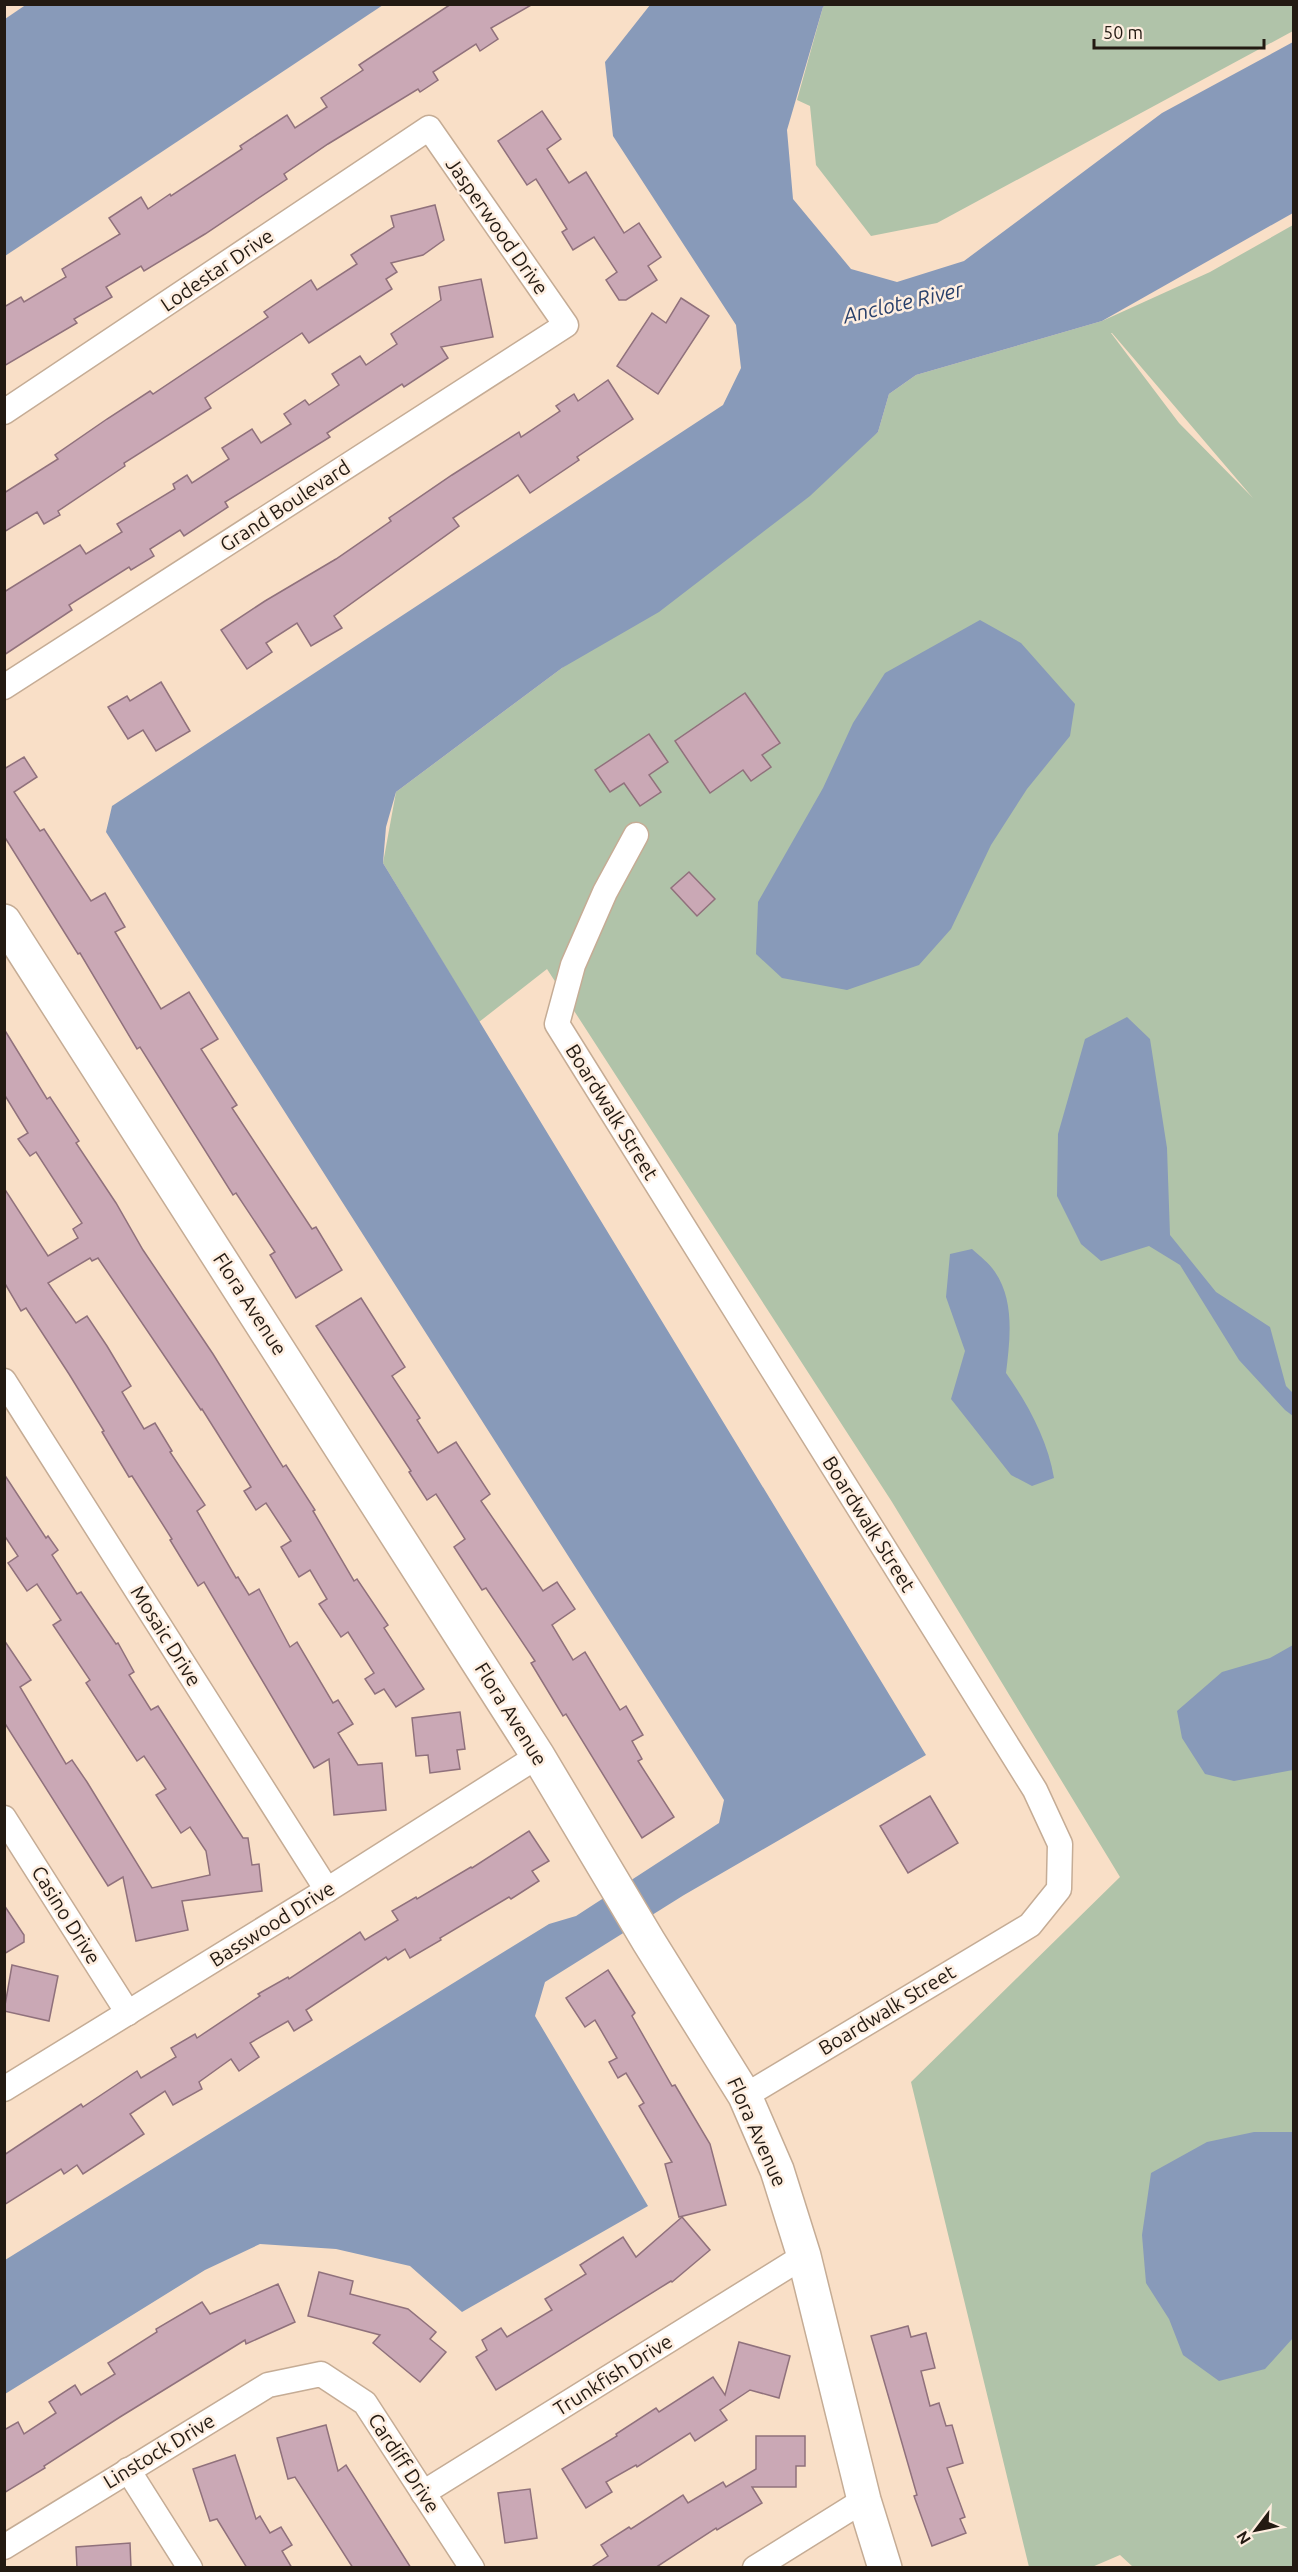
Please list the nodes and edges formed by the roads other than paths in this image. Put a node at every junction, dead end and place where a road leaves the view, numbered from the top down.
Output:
1 (429, 128) joint
2 (566, 325) joint
3 (4, 412) edge
4 (4, 687) edge
5 (636, 835) dead end
6 (4, 921) edge
7 (4, 1381) edge
8 (538, 1756) junction
9 (4, 1818) edge
10 (327, 1890) junction
11 (128, 2013) junction
12 (4, 2089) edge
13 (745, 2096) junction
14 (804, 2256) junction
15 (321, 2374) joint
16 (128, 2470) junction
17 (423, 2493) junction
18 (864, 2500) junction
19 (4, 2547) edge
20 (190, 2568) edge
21 (472, 2568) edge
22 (755, 2568) edge
23 (885, 2568) edge

1 - 2 street, Jasperwood Drive
1 - 3 street, Lodestar Drive
2 - 4 street, Grand Boulevard
5 - 13 street, Boardwalk Street
6 - 8 street, Flora Avenue
7 - 10 street, Mosaic Drive
8 - 10 street, Basswood Drive
8 - 13 street, Flora Avenue
9 - 11 street, Casino Drive
10 - 11 street, Basswood Drive
11 - 12 street, Basswood Drive
13 - 14 street, Flora Avenue
14 - 17 street, Trunkfish Drive
14 - 18 street, Flora Avenue
15 - 16 street, Linstock Drive
15 - 17 street, Cardiff Drive
16 - 19 street, Linstock Drive
16 - 20 street
17 - 21 street, Cardiff Drive
18 - 22 street
18 - 23 street, Flora Avenue

